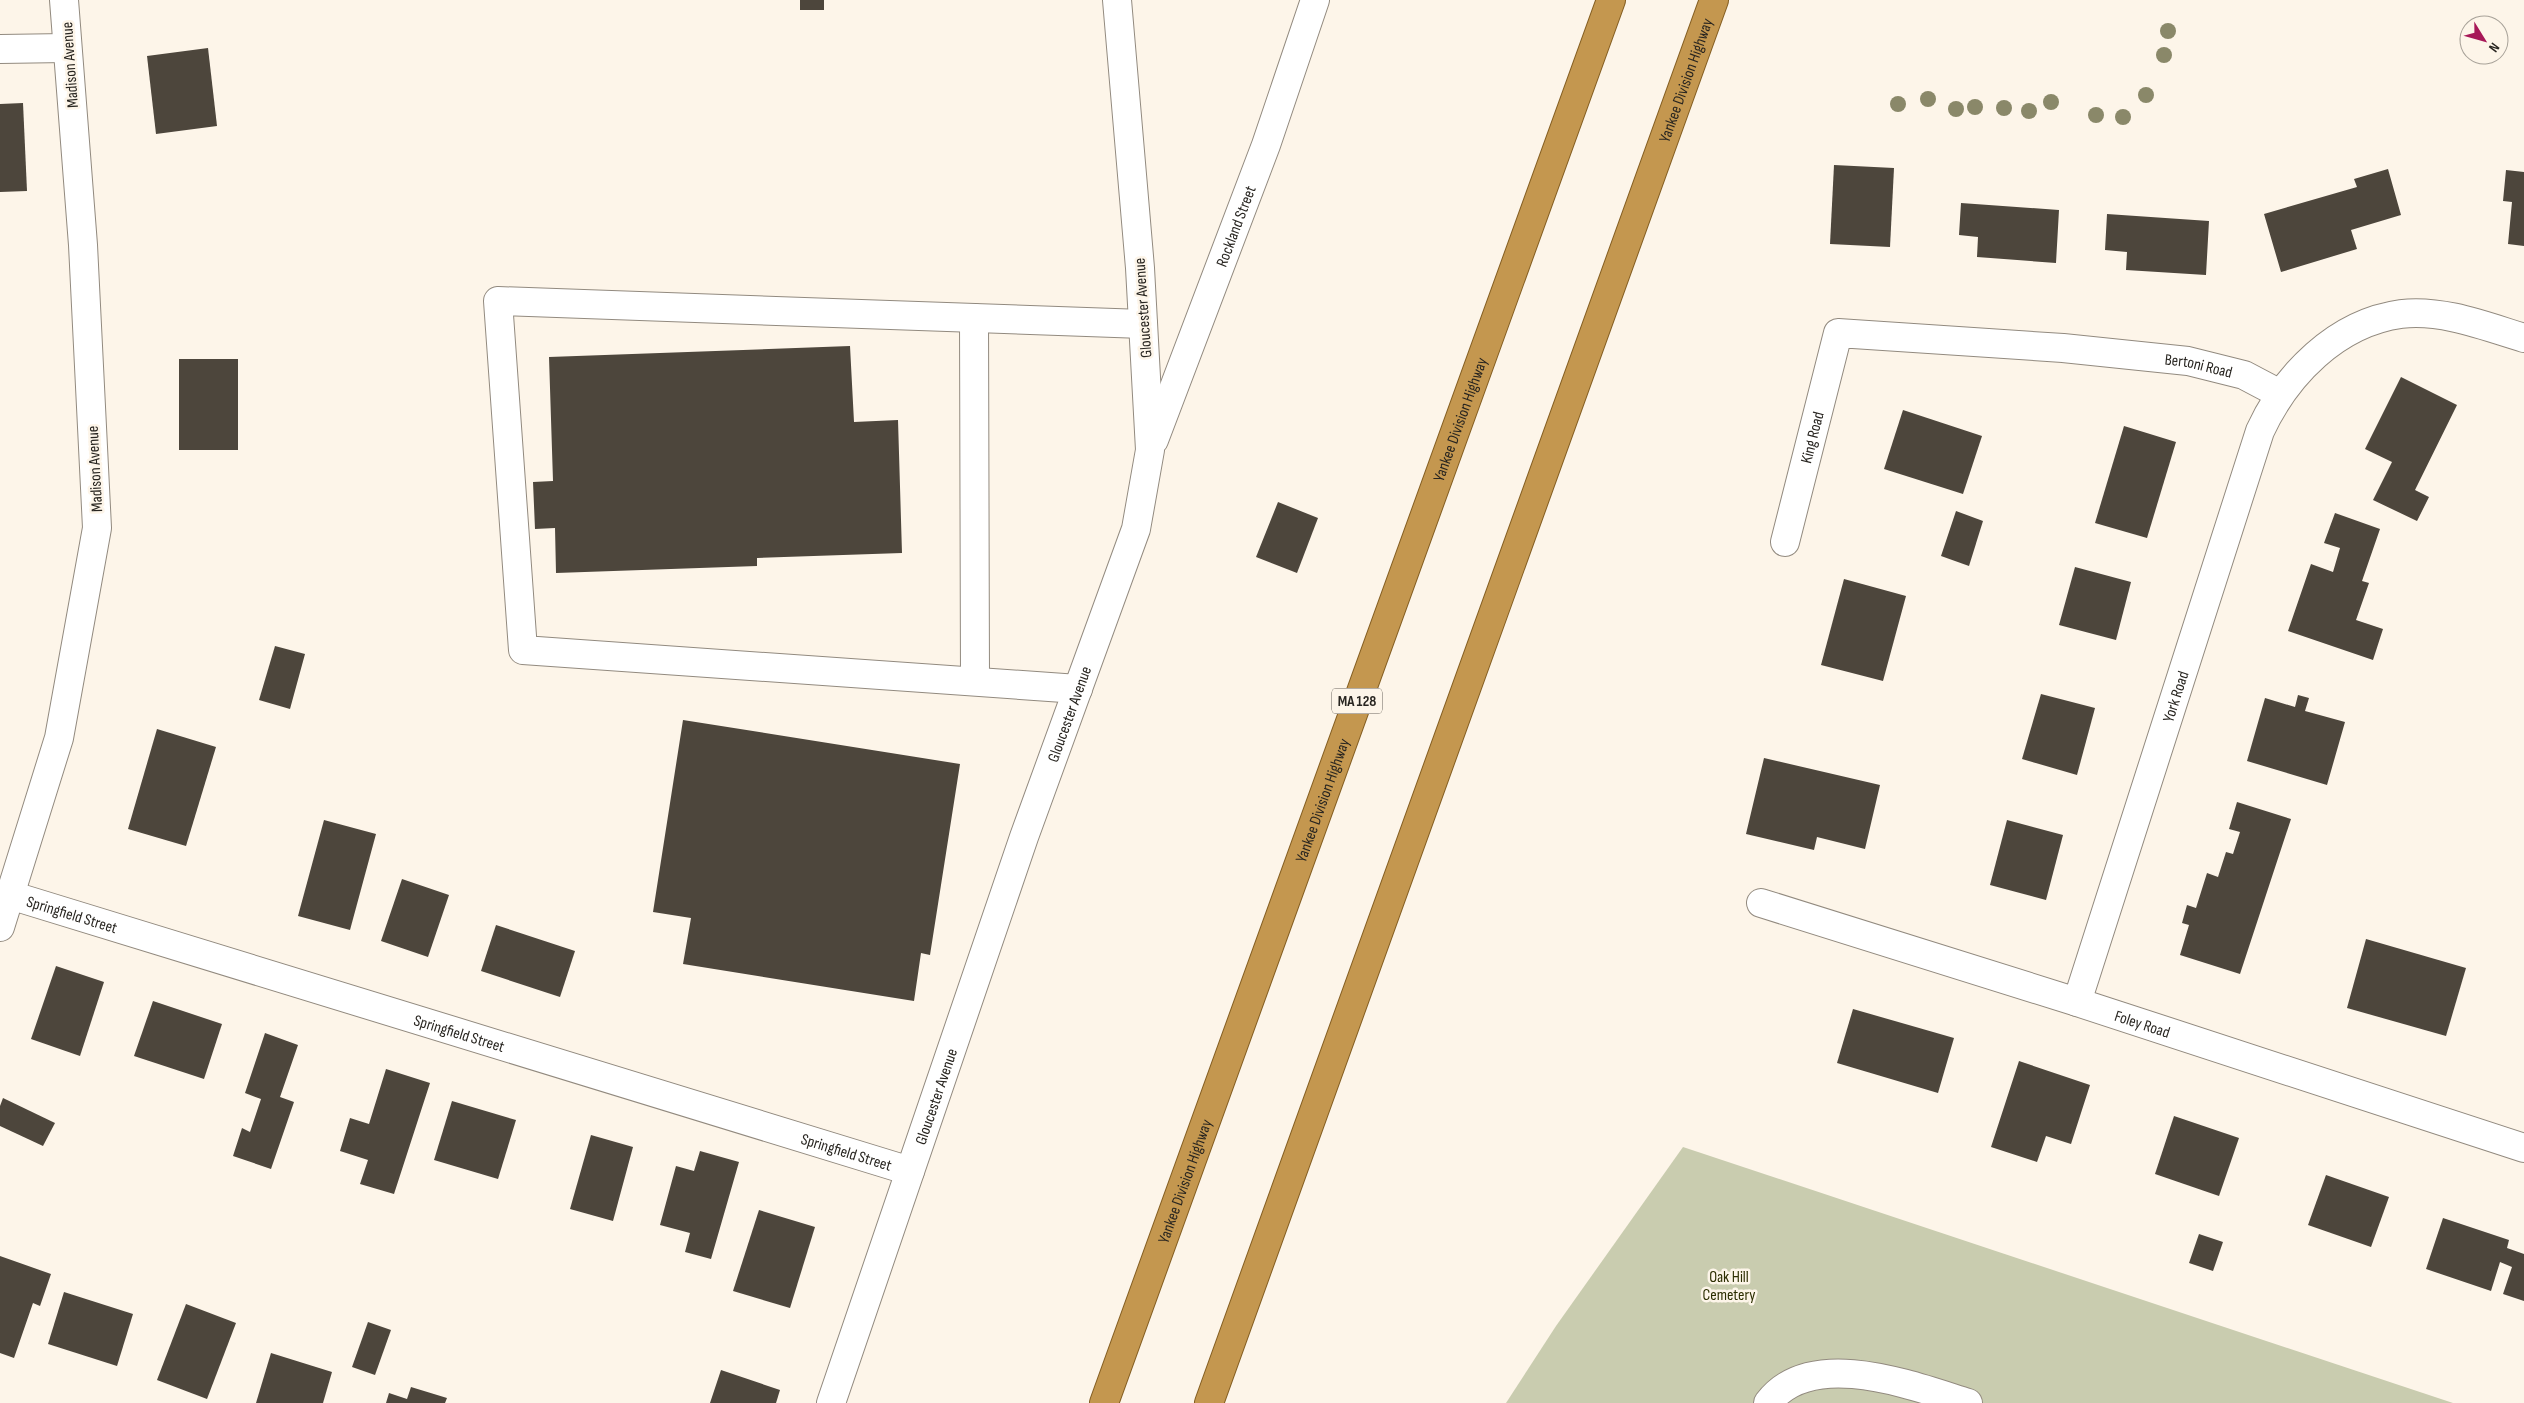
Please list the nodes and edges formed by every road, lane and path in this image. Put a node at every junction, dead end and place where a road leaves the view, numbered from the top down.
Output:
1 (64, 0) edge
2 (1117, 0) edge
3 (1315, 0) edge
4 (1611, 0) edge
5 (1714, 0) edge
6 (66, 48) junction
7 (0, 49) edge
8 (974, 318) junction
9 (1143, 324) junction
10 (1838, 333) joint
11 (2524, 338) edge
12 (2280, 394) junction
13 (1150, 450) junction
14 (1785, 542) dead end
15 (975, 680) junction
16 (1078, 689) junction
17 (10, 895) junction
18 (1761, 903) dead end
19 (0, 927) edge
20 (2077, 1002) junction
21 (2524, 1148) edge
22 (910, 1172) junction
23 (831, 1403) edge
24 (1104, 1403) edge
25 (1209, 1403) edge
26 (1768, 1403) edge
27 (1968, 1403) edge

1 - 6 street, Madison Avenue
2 - 9 street, Gloucester Avenue
3 - 13 street, Rockland Street
4 - 24 highway, Yankee Division Highway / MA 128
5 - 25 highway, Yankee Division Highway
6 - 7 street
6 - 17 street, Madison Avenue
8 - 9 street
8 - 15 street
8 - 15 street
9 - 13 street, Gloucester Avenue
10 - 12 street, Bertoni Road
10 - 14 street, King Road
11 - 12 street
12 - 20 street, York Road
13 - 16 street, Gloucester Avenue
15 - 16 street
16 - 22 street, Gloucester Avenue
17 - 19 street, Madison Avenue
17 - 22 street, Springfield Street
18 - 20 street, Foley Road
20 - 21 street, Foley Road
22 - 23 street, Gloucester Avenue
26 - 27 street

